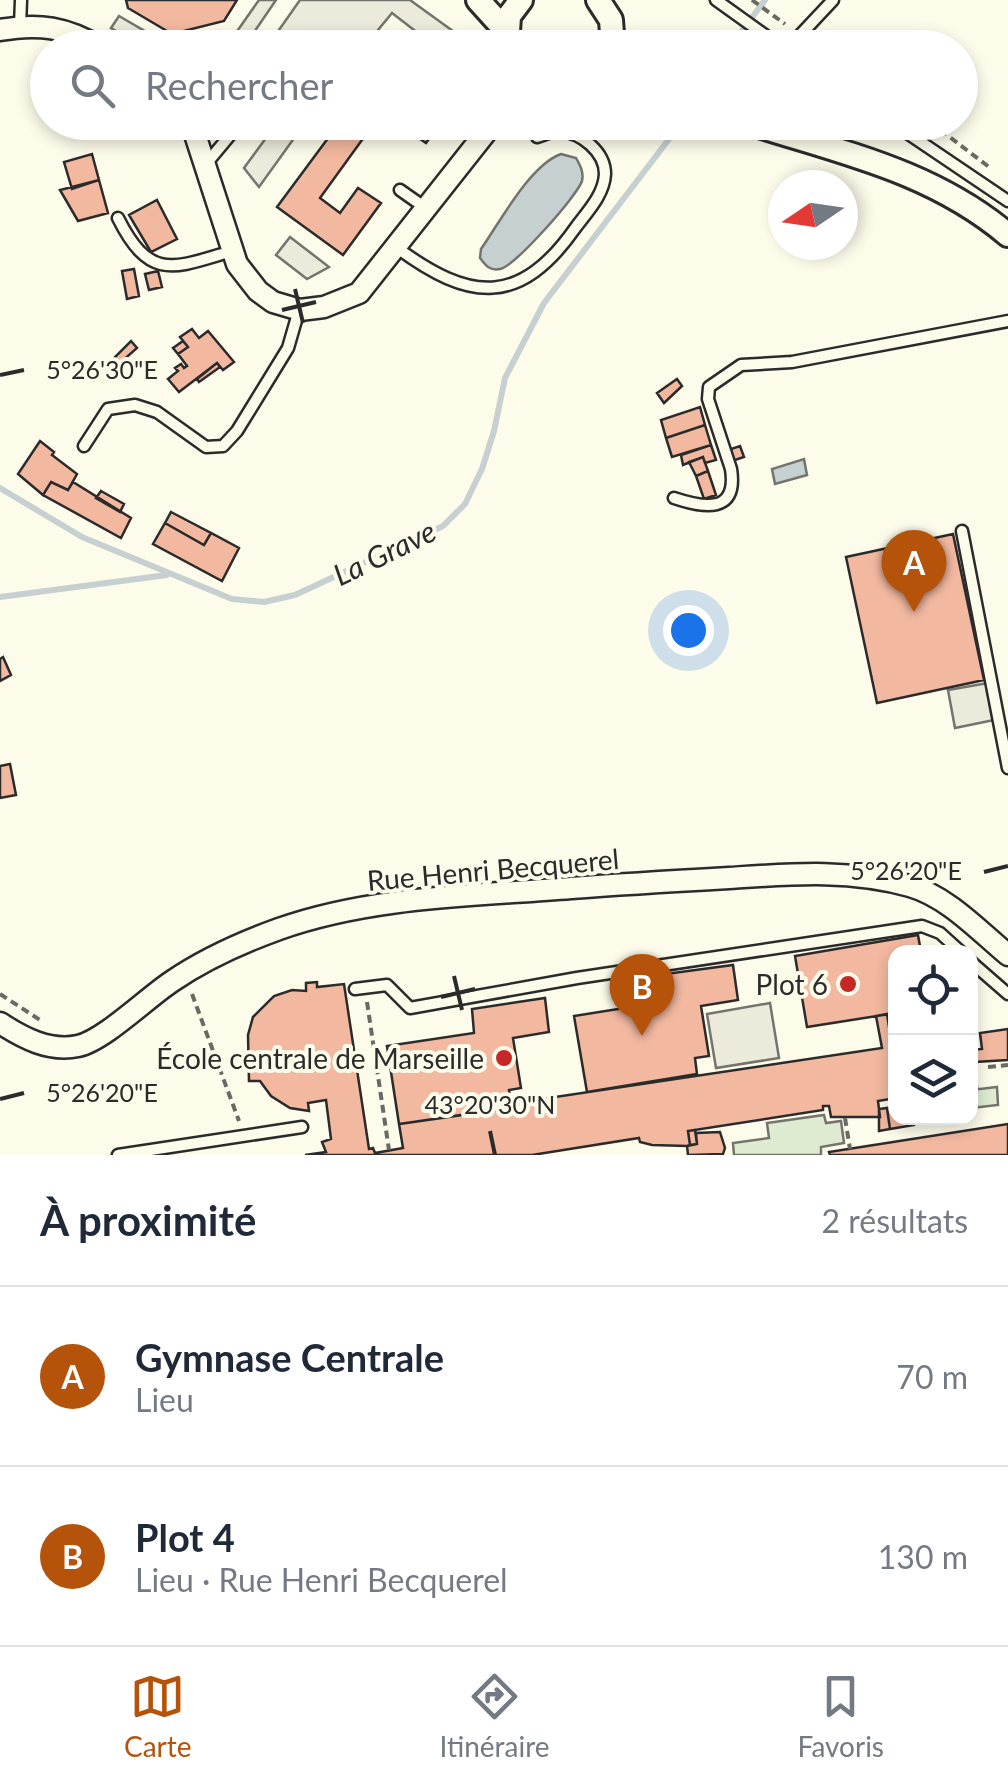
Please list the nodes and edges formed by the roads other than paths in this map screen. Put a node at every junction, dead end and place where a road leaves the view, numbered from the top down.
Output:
1 (21, 0) edge
2 (478, 0) edge
3 (521, 0) edge
4 (598, 0) edge
5 (716, 0) edge
6 (833, 0) edge
7 (10, 28) edge
8 (68, 30) edge
9 (500, 30) edge
10 (508, 30) edge
11 (614, 30) edge
12 (759, 30) edge
13 (804, 30) edge
14 (197, 140) edge
15 (226, 140) edge
16 (482, 140) edge
17 (583, 140) edge
18 (807, 140) edge
19 (918, 140) edge
20 (205, 166) junction
21 (400, 190) dead end
22 (1008, 201) edge
23 (427, 209) junction
24 (118, 218) dead end
25 (1008, 235) edge
26 (396, 247) junction
27 (232, 251) junction
28 (300, 310) junction
29 (1008, 321) edge
30 (84, 446) dead end
31 (674, 498) dead end
32 (962, 531) dead end
33 (1008, 768) edge
34 (953, 945) edge
35 (1008, 955) edge
36 (978, 968) edge
37 (360, 988) road end
38 (1008, 994) edge
39 (0, 1023) edge
40 (302, 1126) dead end
41 (118, 1155) edge

1 - 7 lane
2 - 9 street
3 - 10 street
4 - 11 street
5 - 12 lane
6 - 13 lane
7 - 8 street
14 - 20 street
15 - 20 lane
16 - 23 street
17 - 26 lane
18 - 25 street
19 - 22 lane
20 - 27 street
21 - 23 lane
23 - 26 street
24 - 27 lane
26 - 28 street
27 - 28 street
28 - 30 lane
29 - 31 lane
32 - 33 lane
34 - 37 lane
35 - 39 street, Rue Henri Becquerel
36 - 38 lane
40 - 41 lane

